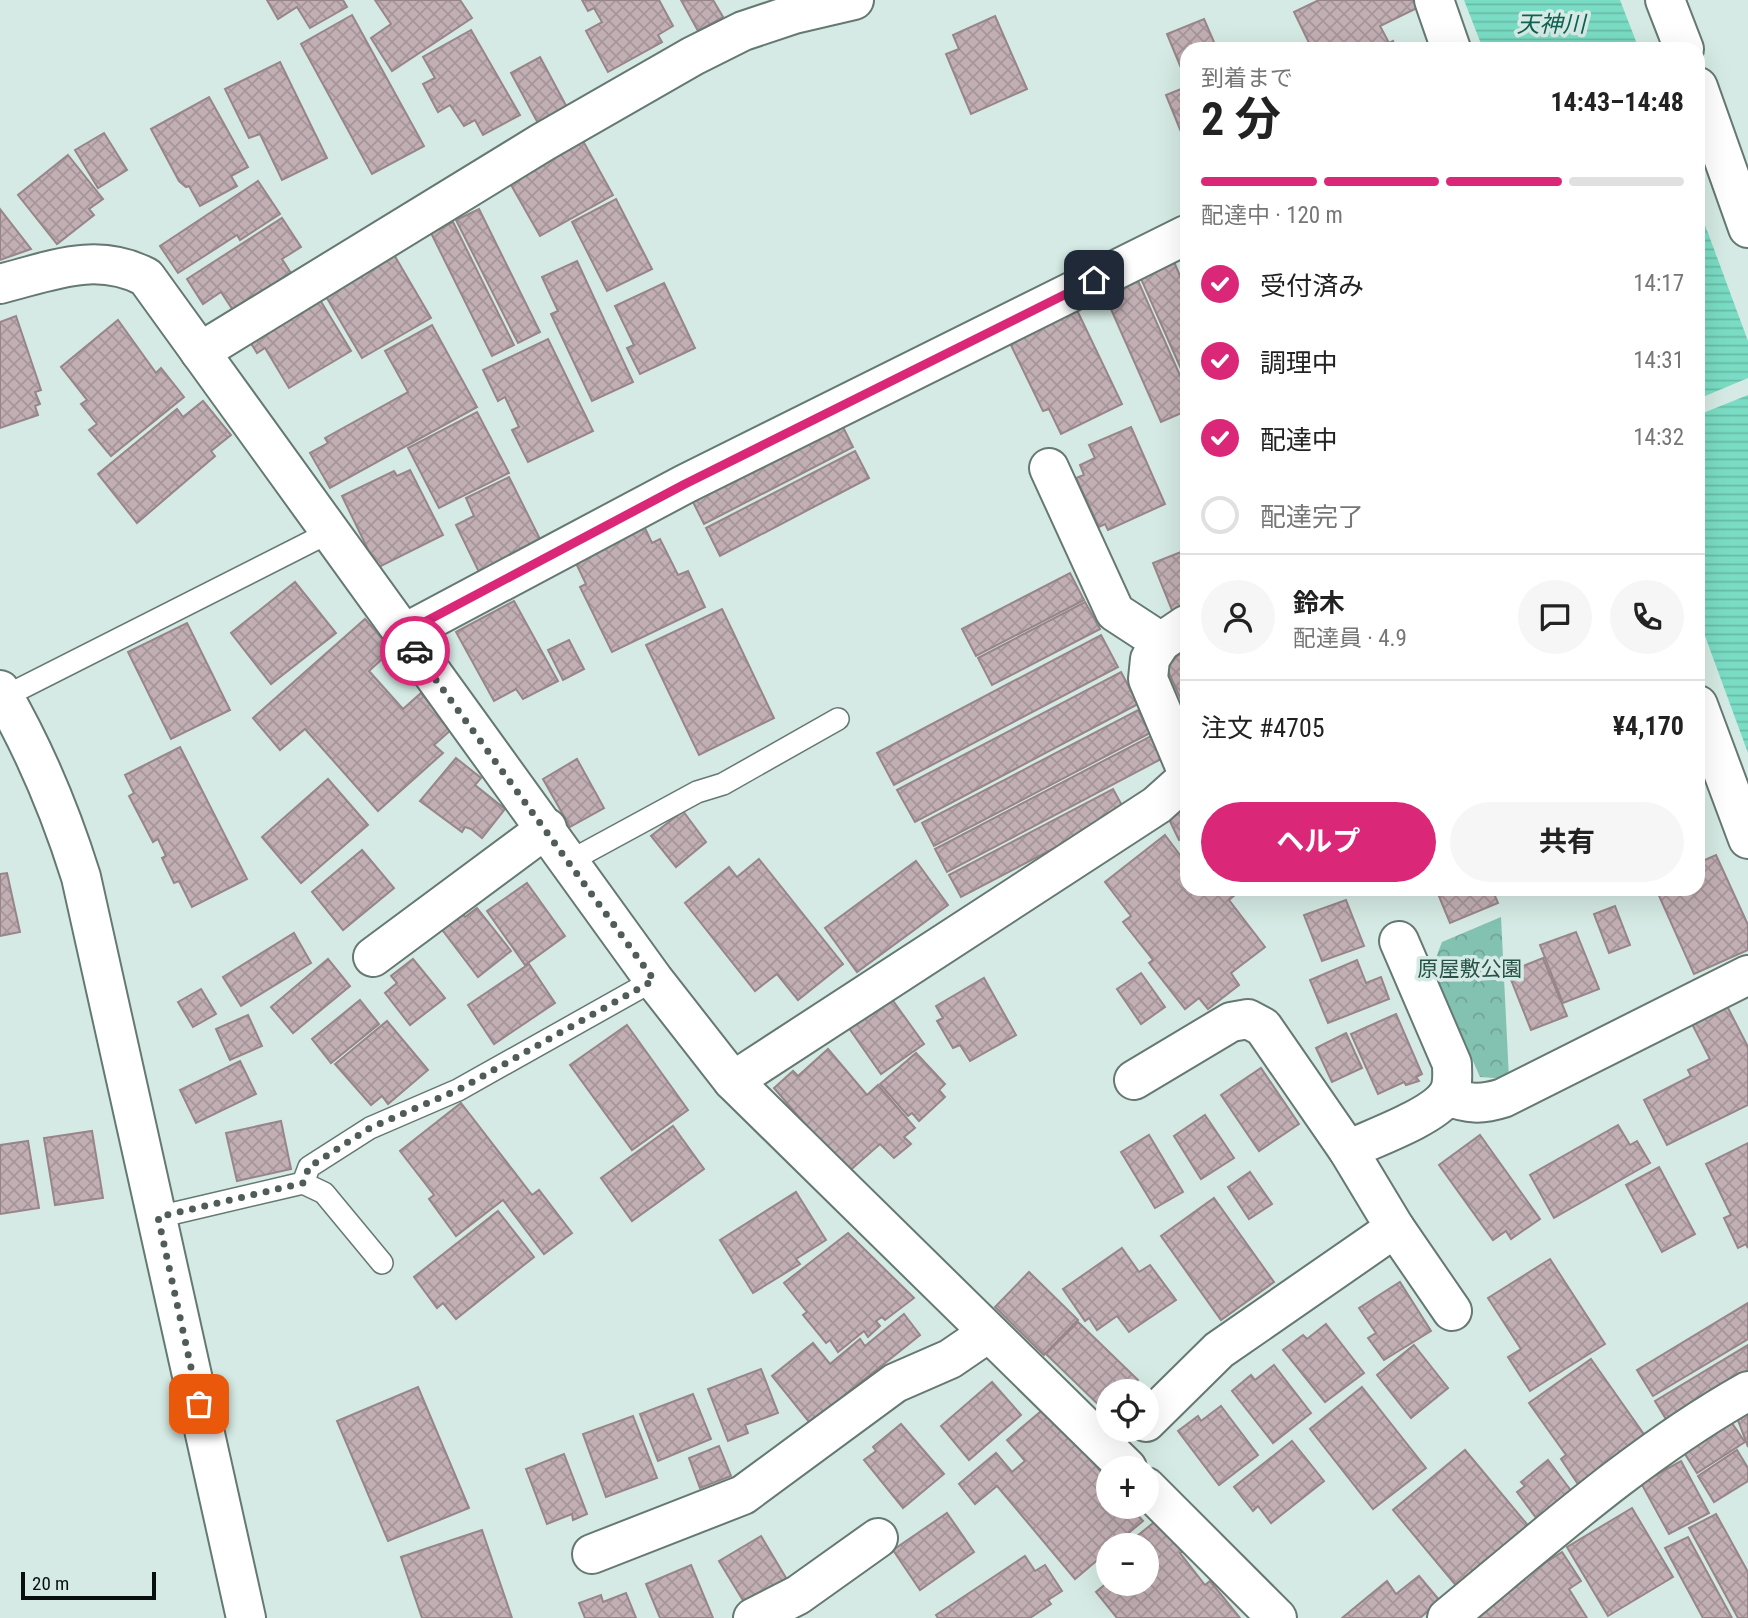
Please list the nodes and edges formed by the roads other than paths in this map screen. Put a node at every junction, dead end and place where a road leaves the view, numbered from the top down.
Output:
1 (853, 0) edge
2 (1434, 0) edge
3 (1665, 0) edge
4 (1449, 42) edge
5 (1681, 42) edge
6 (1705, 107) edge
7 (1748, 228) edge
8 (1180, 238) edge
9 (0, 284) edge
10 (200, 352) junction
11 (1049, 468) dead end
12 (328, 533) junction
13 (402, 634) junction
14 (1174, 634) edge
15 (1, 695) edge
16 (838, 719) dead end
17 (1705, 724) edge
18 (1180, 755) edge
19 (1180, 784) edge
20 (547, 828) junction
21 (1748, 839) edge
22 (570, 861) junction
23 (1399, 941) dead end
24 (373, 957) dead end
25 (1748, 975) edge
26 (654, 980) junction
27 (1134, 1080) dead end
28 (733, 1081) junction
29 (1447, 1096) junction
30 (1348, 1150) junction
31 (303, 1183) junction
32 (158, 1217) junction
33 (1395, 1228) junction
34 (382, 1263) dead end
35 (1452, 1311) dead end
36 (988, 1333) junction
37 (1748, 1391) edge
38 (1159, 1409) edge
39 (1126, 1451) edge
40 (1159, 1500) edge
41 (878, 1538) dead end
42 (592, 1554) dead end
43 (246, 1618) edge
44 (753, 1618) edge
45 (1278, 1618) edge
46 (1447, 1618) edge

1 - 10 street
2 - 4 street
3 - 5 street
6 - 7 street
8 - 13 street
9 - 10 street
10 - 12 street
11 - 14 street
12 - 13 street
12 - 15 lane
13 - 20 street
14 - 18 street
15 - 32 street
16 - 22 lane
17 - 21 street
19 - 28 street
20 - 22 street
20 - 24 street
22 - 26 street
23 - 29 street
25 - 29 street
26 - 28 street
26 - 31 lane
27 - 30 street
28 - 36 street
29 - 30 street
30 - 33 street
31 - 32 lane
31 - 34 lane
32 - 43 street
33 - 35 street
33 - 38 street
36 - 39 street
36 - 42 street
37 - 46 street
40 - 45 street
41 - 44 street

